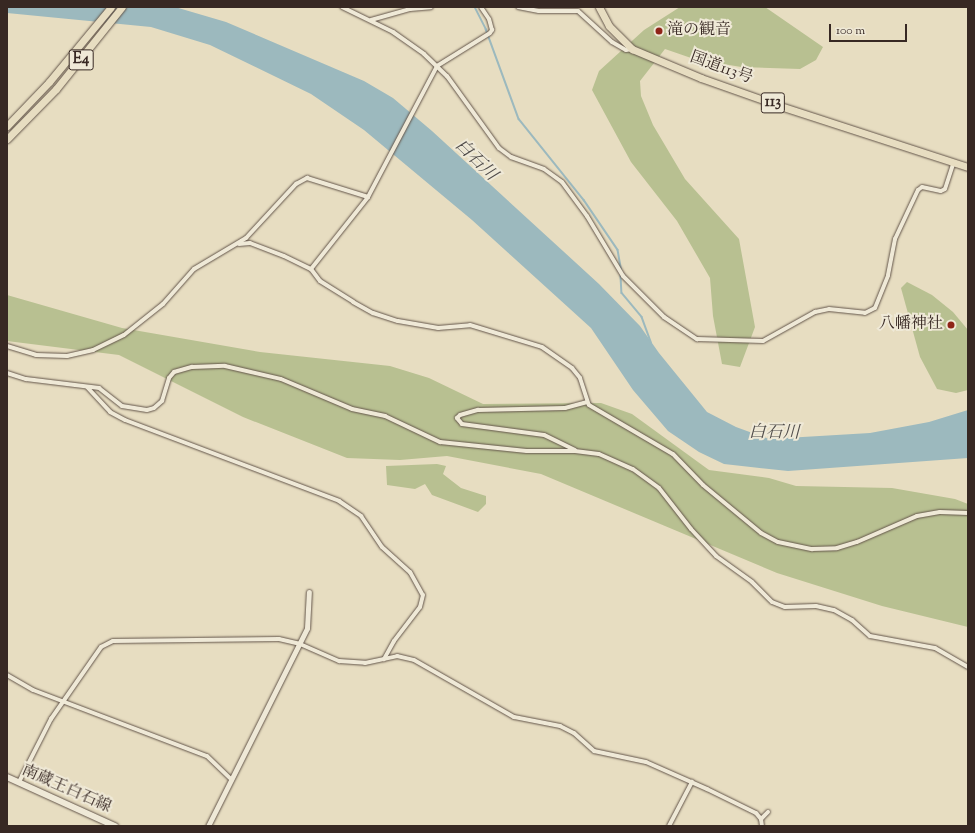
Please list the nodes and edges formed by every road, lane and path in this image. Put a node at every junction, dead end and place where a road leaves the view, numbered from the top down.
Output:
1 (111, 7) edge
2 (122, 7) edge
3 (342, 7) edge
4 (431, 7) edge
5 (481, 7) edge
6 (518, 7) edge
7 (599, 7) edge
8 (371, 20) junction
9 (632, 49) junction
10 (437, 66) junction
11 (7, 126) edge
12 (7, 139) edge
13 (954, 162) junction
14 (968, 167) edge
15 (368, 197) junction
16 (239, 244) junction
17 (311, 269) junction
18 (7, 346) edge
19 (7, 373) edge
20 (87, 386) junction
21 (587, 402) junction
22 (575, 451) junction
23 (968, 513) edge
24 (309, 592) dead end
25 (300, 644) junction
26 (384, 659) junction
27 (968, 667) edge
28 (7, 675) edge
29 (65, 701) junction
30 (7, 777) edge
31 (232, 779) junction
32 (19, 782) junction
33 (692, 782) junction
34 (768, 812) dead end
35 (761, 819) junction
36 (115, 826) edge
37 (208, 826) edge
38 (669, 826) edge
39 (762, 826) edge

1 - 11 highway, E4
2 - 12 highway, E4
3 - 8 street
4 - 8 street
5 - 10 street
6 - 9 street
7 - 9 highway, 国道113号 / 113
8 - 10 street
9 - 13 highway, 国道113号 / 113
10 - 13 street
10 - 15 street
13 - 14 highway, 国道113号 / 113
15 - 16 street
15 - 17 street
16 - 17 street
16 - 18 street
17 - 21 street
19 - 20 street
20 - 22 street
20 - 26 street
21 - 22 street
21 - 23 street
22 - 27 street
24 - 25 street
25 - 26 street
25 - 29 street
25 - 31 street
26 - 33 street
28 - 29 street
29 - 31 street
29 - 32 street
30 - 32 main road, 南蔵王白石線
31 - 37 street
32 - 36 main road, 南蔵王白石線
33 - 35 street
33 - 38 street
34 - 35 street
35 - 39 street

